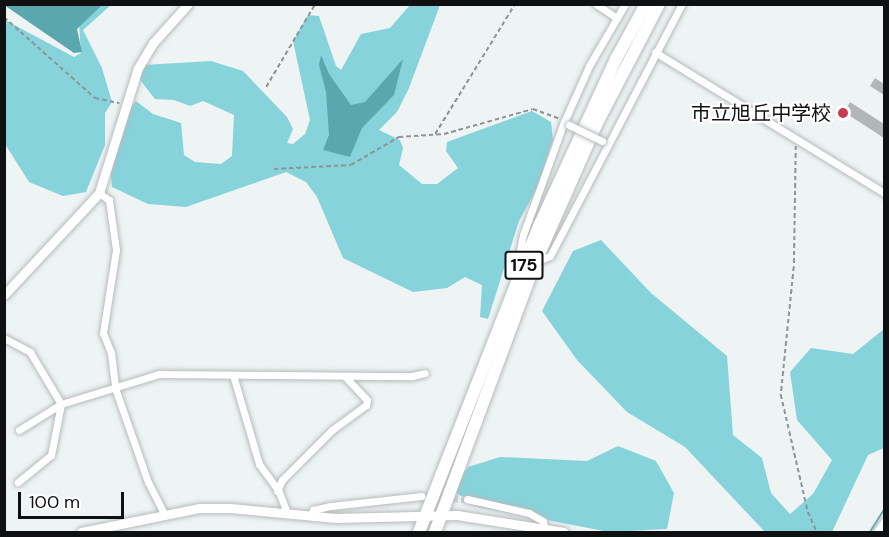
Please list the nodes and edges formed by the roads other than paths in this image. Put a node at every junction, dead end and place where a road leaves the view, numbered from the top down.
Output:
1 (188, 4) edge
2 (596, 4) edge
3 (625, 4) edge
4 (646, 4) edge
5 (658, 4) edge
6 (682, 4) edge
7 (617, 18) junction
8 (655, 52) junction
9 (567, 123) junction
10 (605, 143) junction
11 (99, 193) junction
12 (885, 193) edge
13 (534, 262) junction
14 (4, 295) edge
15 (510, 299) junction
16 (4, 338) edge
17 (425, 373) dead end
18 (233, 375) junction
19 (345, 376) junction
20 (115, 388) junction
21 (61, 404) junction
22 (19, 430) dead end
23 (18, 482) dead end
24 (277, 490) junction
25 (421, 496) tunnel mouth
26 (467, 499) tunnel mouth
27 (287, 513) junction
28 (165, 515) junction
29 (440, 515) junction
30 (310, 516) junction
31 (425, 516) junction
32 (885, 523) edge
33 (544, 527) junction
34 (81, 532) edge
35 (419, 532) edge
36 (435, 532) edge
37 (564, 532) edge
38 (878, 532) edge

1 - 11 main road
2 - 7 street
3 - 7 street
4 - 15 highway, 175
5 - 13 highway, 175
6 - 8 street
7 - 9 street
8 - 10 street
8 - 12 street
9 - 10 street, bridge
9 - 15 street
10 - 13 street
11 - 14 main road
11 - 20 street
13 - 29 highway, 175
15 - 31 highway, 175
16 - 21 street
17 - 19 street
18 - 19 street
18 - 20 street
18 - 24 street
19 - 24 street
20 - 21 street
20 - 28 street
21 - 22 street
21 - 23 street
24 - 27 street
25 - 30 street
26 - 33 street
27 - 28 main road
27 - 30 main road
28 - 34 main road
29 - 31 main road
29 - 33 main road
29 - 36 highway, 175
30 - 31 main road
31 - 35 highway, 175
32 - 38 main road
33 - 37 main road

